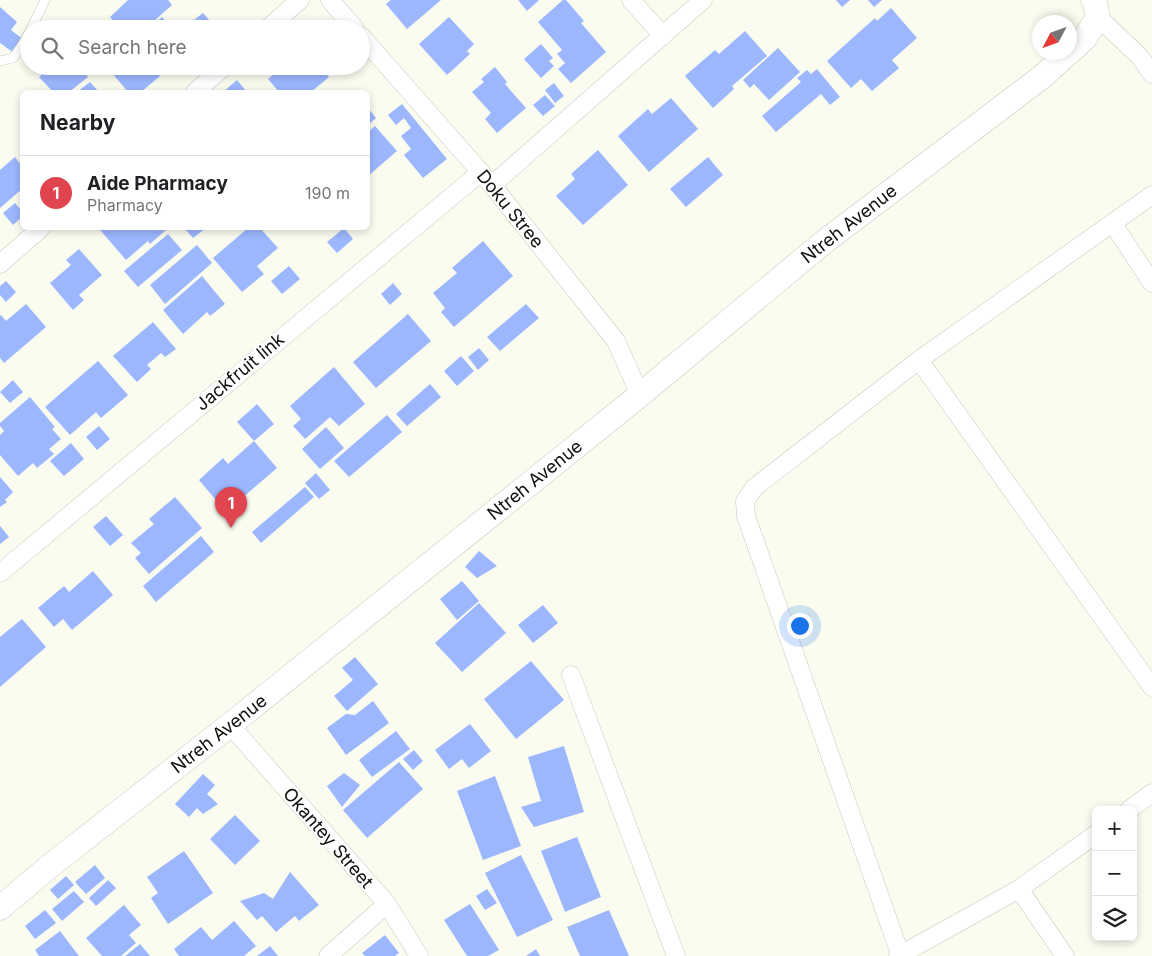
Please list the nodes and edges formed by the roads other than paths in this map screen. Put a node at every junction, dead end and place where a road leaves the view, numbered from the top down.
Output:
1 (45, 0) edge
2 (300, 0) edge
3 (330, 0) edge
4 (631, 0) edge
5 (703, 0) edge
6 (1096, 9) edge
7 (35, 20) edge
8 (277, 20) edge
9 (347, 20) edge
10 (663, 36) junction
11 (1077, 45) edge
12 (370, 46) edge
13 (20, 48) edge
14 (1060, 60) edge
15 (0, 61) edge
16 (1152, 74) edge
17 (215, 75) edge
18 (197, 90) edge
19 (486, 178) junction
20 (1152, 195) edge
21 (1113, 224) junction
22 (39, 230) edge
23 (0, 264) edge
24 (1152, 283) edge
25 (919, 360) junction
26 (640, 395) junction
27 (0, 573) edge
28 (572, 675) dead end
29 (1152, 687) edge
30 (230, 726) junction
31 (1152, 793) edge
32 (1134, 806) edge
33 (1092, 837) edge
34 (1019, 889) junction
35 (387, 904) junction
36 (0, 908) edge
37 (899, 955) edge
38 (328, 956) edge
39 (419, 956) edge
40 (676, 956) edge
41 (1065, 956) edge

1 - 7 lane
2 - 8 street
3 - 9 street
4 - 10 street
5 - 10 street, Jackfruit link
6 - 11 street, Ntreh Avenue
6 - 16 street
10 - 19 street, Jackfruit link
12 - 19 street, Doku Stree
13 - 15 lane
14 - 26 street, Ntreh Avenue
17 - 18 street
19 - 26 street, Doku Stree
19 - 27 street, Jackfruit link
20 - 21 street
21 - 24 street
21 - 25 street
22 - 23 street
25 - 29 street
25 - 37 street
26 - 30 street, Ntreh Avenue
28 - 40 street
30 - 35 street, Okantey Street
30 - 36 street, Ntreh Avenue
31 - 32 street
33 - 34 street
34 - 37 street
34 - 41 street
35 - 38 street
35 - 39 street, Okantey Street

